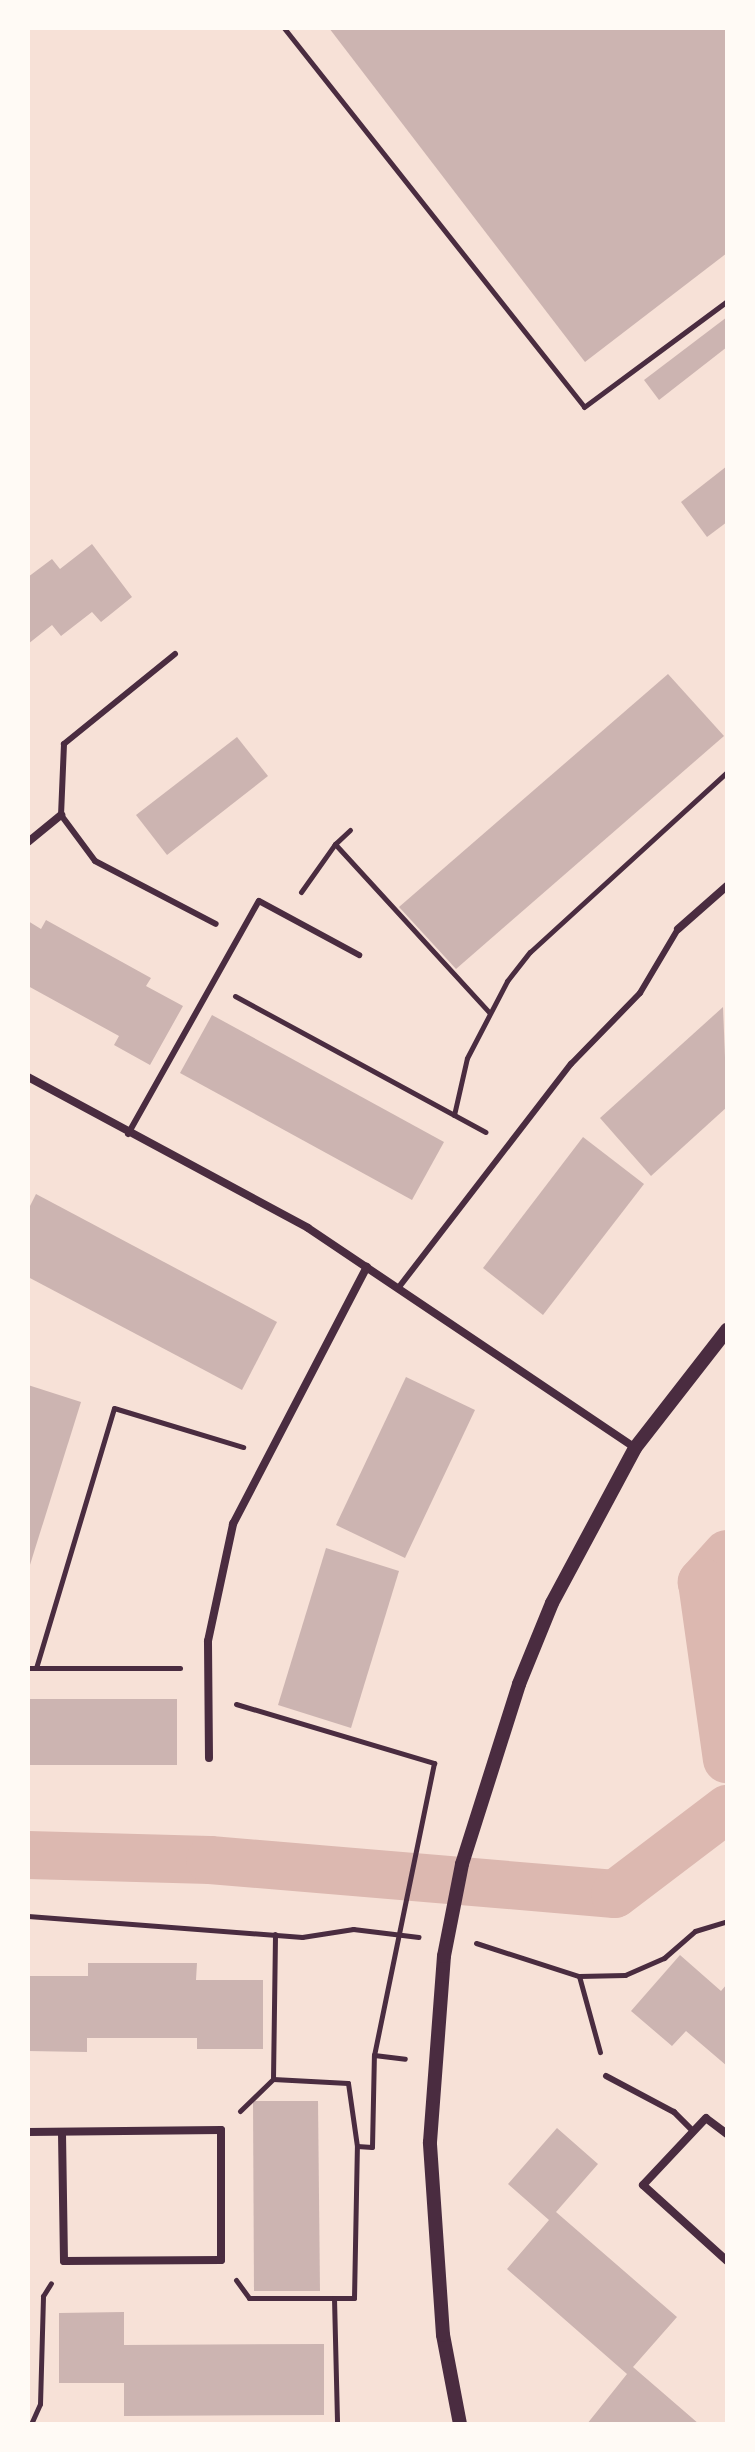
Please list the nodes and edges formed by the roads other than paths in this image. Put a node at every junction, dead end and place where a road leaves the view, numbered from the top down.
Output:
1 (175, 654) dead end
2 (61, 815) junction
3 (28, 842) edge
4 (727, 886) edge
5 (216, 924) dead end
6 (678, 929) joint
7 (359, 955) dead end
8 (28, 1077) edge
9 (128, 1134) junction
10 (367, 1267) junction
11 (399, 1287) junction
12 (727, 1330) edge
13 (635, 1448) junction
14 (209, 1758) dead end
15 (606, 2076) road end
16 (693, 2131) junction
17 (28, 2132) edge
18 (62, 2132) junction
19 (727, 2134) edge
20 (727, 2261) edge
21 (460, 2424) edge

1 - 2 lane
2 - 3 street
2 - 5 lane
4 - 6 street
6 - 11 lane
7 - 9 lane
8 - 9 street
9 - 10 street
10 - 11 street
10 - 14 street
11 - 13 street
12 - 13 street
13 - 21 street
15 - 16 lane
16 - 19 street
16 - 20 street
17 - 18 street
18 - 18 street

